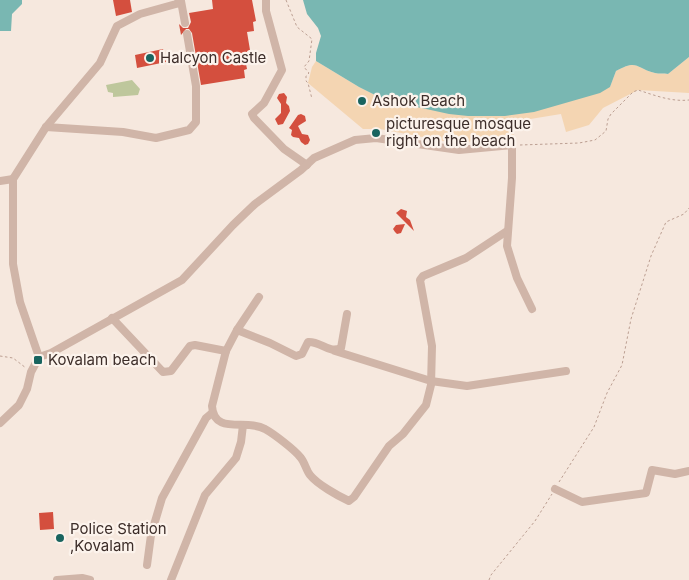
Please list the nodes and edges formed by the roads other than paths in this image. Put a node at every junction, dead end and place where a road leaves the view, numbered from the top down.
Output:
1 (181, 0) edge
2 (266, 0) edge
3 (185, 23) dead end
4 (187, 34) dead end
5 (46, 127) junction
6 (307, 164) junction
7 (13, 179) junction
8 (0, 181) edge
9 (507, 231) junction
10 (259, 297) dead end
11 (532, 309) dead end
12 (347, 314) dead end
13 (112, 318) junction
14 (237, 330) junction
15 (335, 350) junction
16 (226, 352) junction
17 (39, 357) junction
18 (566, 371) dead end
19 (431, 381) junction
20 (211, 416) junction
21 (0, 424) edge
22 (243, 425) junction
23 (689, 471) edge
24 (555, 489) road end
25 (147, 565) dead end
26 (56, 580) edge
27 (90, 580) edge
28 (171, 580) edge

1 - 3 street
1 - 5 street
2 - 6 street
4 - 5 street
5 - 7 street
6 - 9 street
6 - 13 street
7 - 8 street
7 - 17 street
9 - 11 street
9 - 19 street
10 - 14 street
12 - 15 street
13 - 16 street
13 - 17 street
14 - 15 street
14 - 16 street
15 - 19 street
16 - 20 street
17 - 21 street
18 - 19 street
19 - 22 street
20 - 22 street
20 - 25 street
22 - 28 street
23 - 24 street
26 - 27 street

